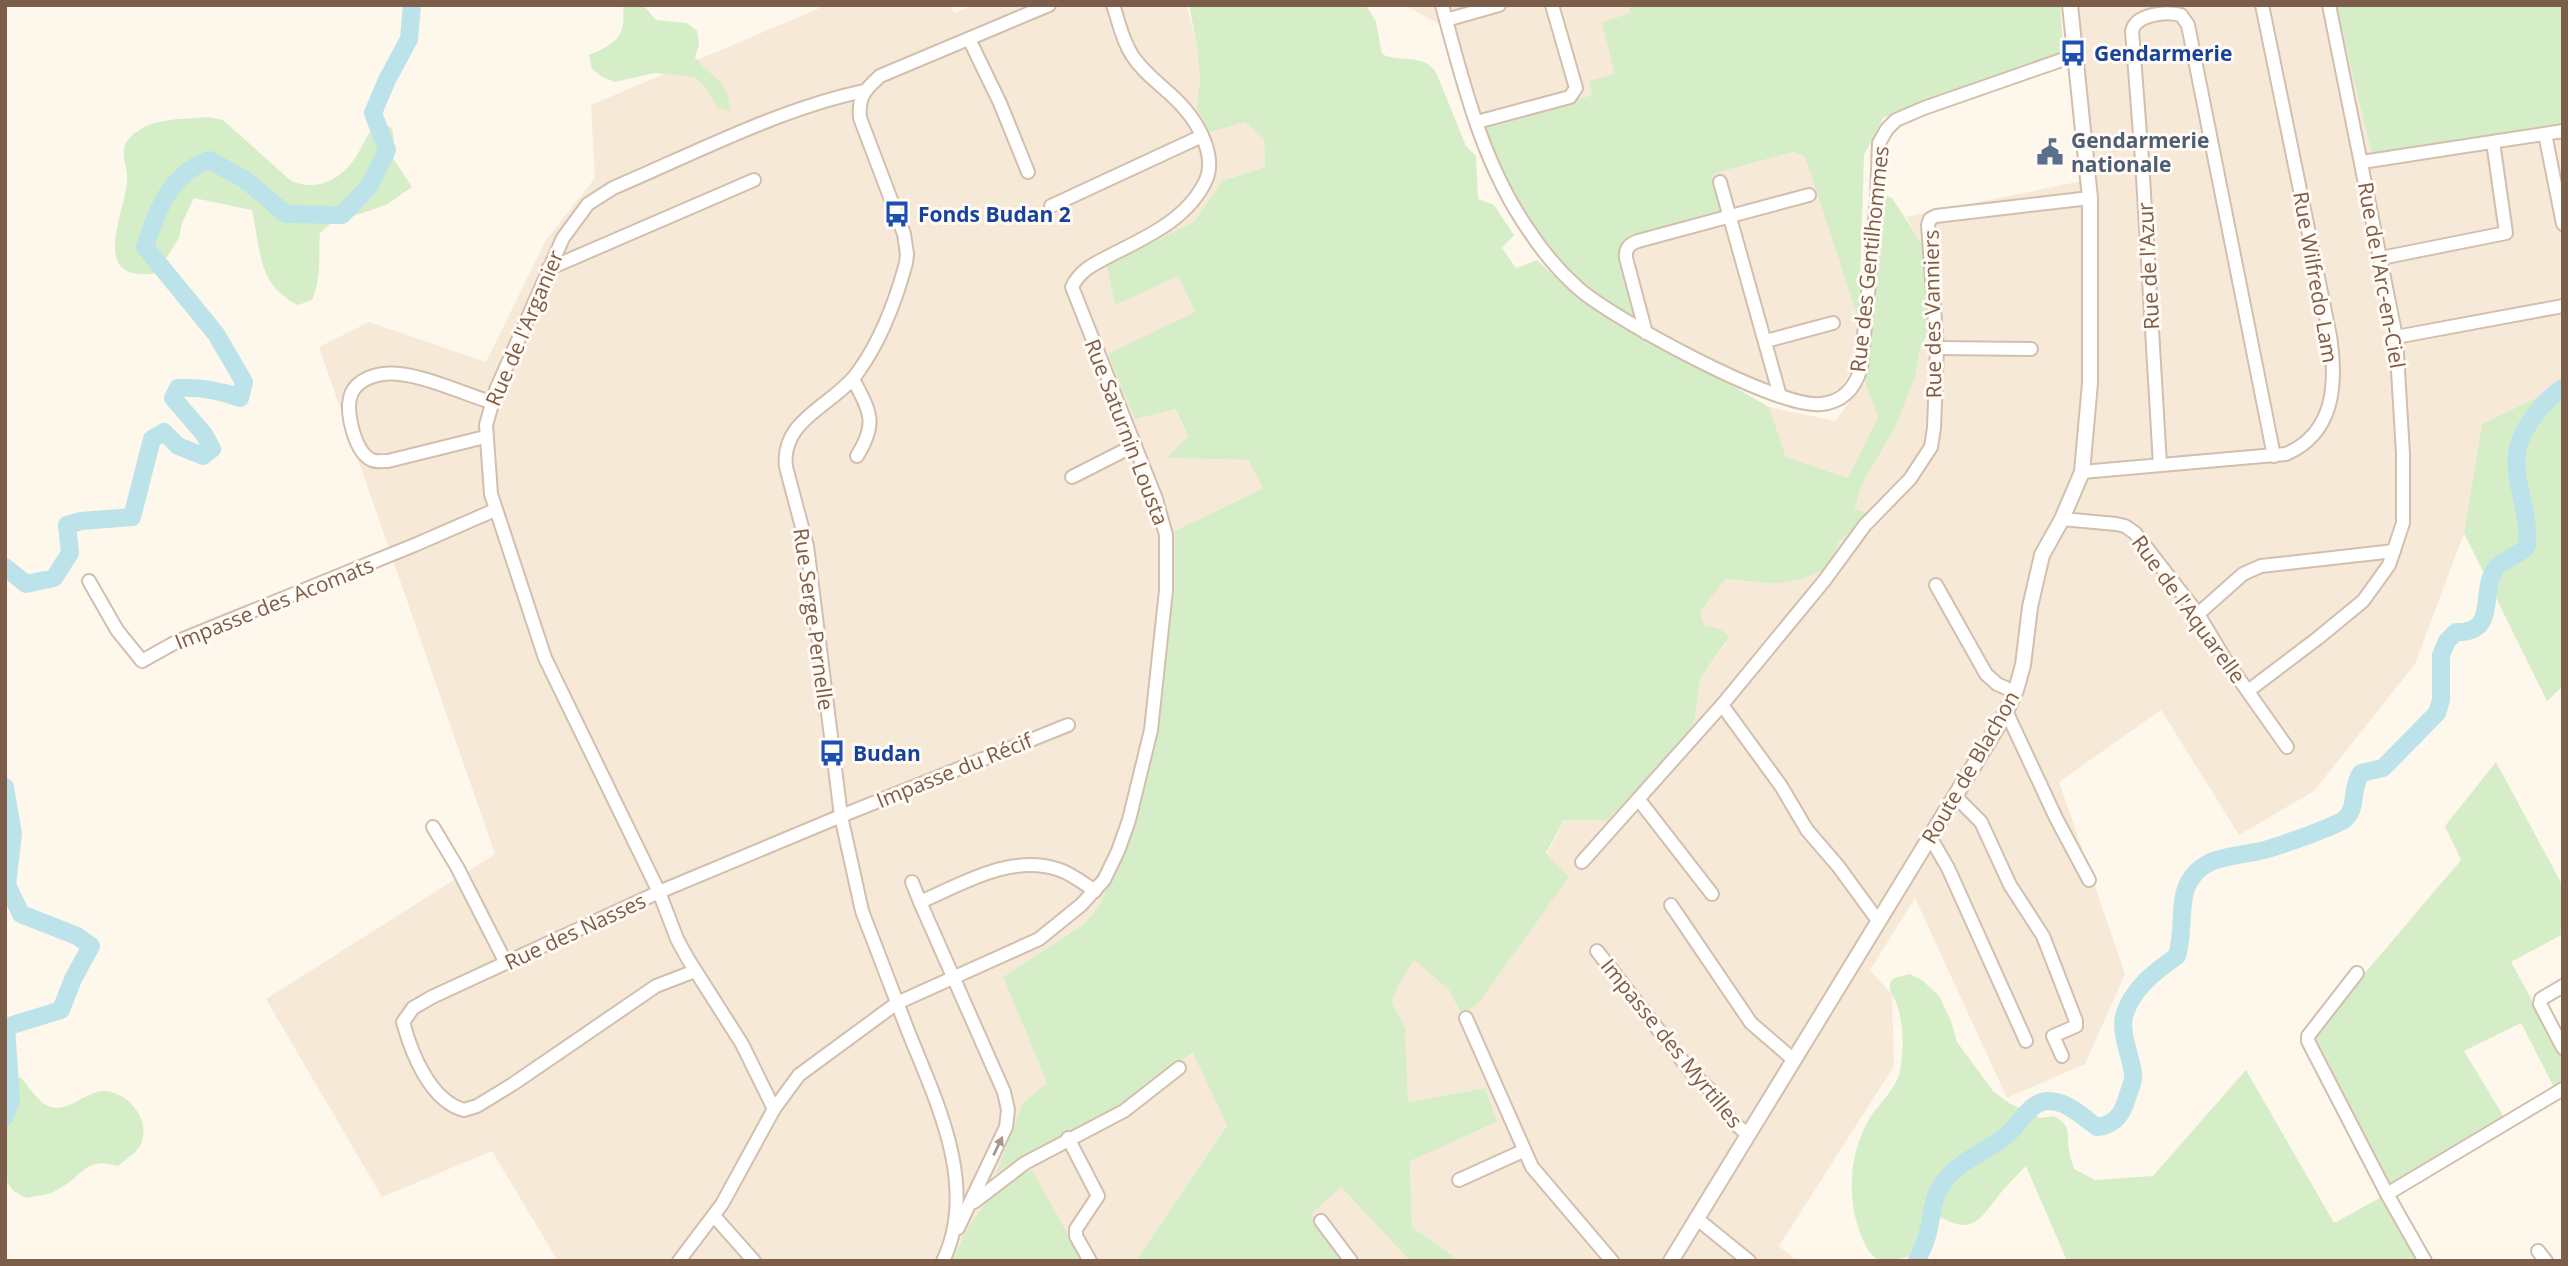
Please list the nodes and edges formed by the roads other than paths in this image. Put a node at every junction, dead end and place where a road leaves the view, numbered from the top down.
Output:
1 (1049, 5) edge
2 (1113, 5) edge
3 (1442, 5) edge
4 (1499, 5) edge
5 (1552, 5) edge
6 (2070, 5) edge
7 (2262, 5) edge
8 (2329, 5) edge
9 (1446, 20) junction
10 (969, 39) junction
11 (2076, 55) junction
12 (864, 91) junction
13 (1477, 122) junction
14 (2563, 131) edge
15 (2545, 134) junction
16 (1202, 136) junction
17 (2493, 142) junction
18 (2362, 162) junction
19 (1028, 172) dead end
20 (754, 180) dead end
21 (1720, 183) dead end
22 (1809, 194) dead end
23 (2090, 198) junction
24 (1051, 206) dead end
25 (1730, 216) junction
26 (2563, 224) edge
27 (2381, 258) junction
28 (548, 269) junction
29 (2563, 306) edge
30 (1833, 323) dead end
31 (1646, 333) junction
32 (2396, 337) junction
33 (1766, 341) junction
34 (1937, 348) junction
35 (2031, 349) dead end
36 (853, 379) junction
37 (1780, 396) junction
38 (491, 402) junction
39 (485, 437) junction
40 (1135, 445) junction
41 (857, 456) dead end
42 (2274, 456) junction
43 (2160, 465) junction
44 (2082, 472) junction
45 (1072, 477) dead end
46 (495, 510) junction
47 (2062, 519) junction
48 (2394, 551) junction
49 (89, 582) dead end
50 (1936, 585) dead end
51 (2198, 614) junction
52 (2248, 691) junction
53 (2015, 692) junction
54 (1722, 705) junction
55 (2006, 712) junction
56 (1068, 725) dead end
57 (2287, 747) dead end
58 (1955, 796) junction
59 (1639, 800) junction
60 (841, 816) junction
61 (433, 827) dead end
62 (1930, 837) junction
63 (1582, 862) dead end
64 (2089, 880) dead end
65 (912, 882) dead end
66 (1095, 891) junction
67 (659, 892) junction
68 (1712, 894) dead end
69 (920, 902) junction
70 (1671, 905) dead end
71 (1879, 922) junction
72 (1597, 951) dead end
73 (506, 963) junction
74 (695, 971) junction
75 (2357, 973) dead end
76 (954, 977) junction
77 (2563, 986) edge
78 (897, 1003) junction
79 (1466, 1018) dead end
80 (2025, 1041) dead end
81 (2563, 1048) edge
82 (2062, 1056) dead end
83 (1794, 1060) junction
84 (1179, 1068) dead end
85 (2563, 1089) edge
86 (774, 1108) junction
87 (1748, 1135) junction
88 (1068, 1138) junction
89 (1523, 1151) junction
90 (1459, 1180) dead end
91 (2387, 1194) junction
92 (969, 1207) junction
93 (714, 1216) junction
94 (1696, 1218) junction
95 (1321, 1221) dead end
96 (952, 1241) junction
97 (679, 1261) edge
98 (754, 1261) edge
99 (943, 1261) edge
100 (1090, 1261) edge
101 (1350, 1261) edge
102 (1612, 1261) edge
103 (1671, 1261) edge
104 (1749, 1261) edge
105 (2425, 1261) edge

1 - 10 street
2 - 16 street, Rue Saturnin Lousta
3 - 9 street, Rue des Gentilhommes
4 - 9 street
5 - 13 street
6 - 11 street, Route de Blachon
7 - 42 street, Rue Wilfredo Lam
8 - 18 street, Rue de l'Arc-en-Ciel
9 - 13 street, Rue des Gentilhommes
10 - 12 street
10 - 19 street
11 - 23 street, Route de Blachon
11 - 37 street, Rue des Gentilhommes
12 - 28 street, Rue de l'Arganier
12 - 36 street, Rue Serge Pernelle
13 - 31 street, Rue des Gentilhommes
14 - 15 street
15 - 17 street
15 - 26 street
16 - 24 street
16 - 40 street, Rue Saturnin Lousta
17 - 18 street
17 - 27 street
18 - 27 street, Rue de l'Arc-en-Ciel
20 - 28 street
21 - 25 street
22 - 25 street
23 - 34 street, Rue des Vanniers
23 - 44 street, Route de Blachon
25 - 31 street
25 - 33 street
27 - 32 street, Rue de l'Arc-en-Ciel
28 - 38 street, Rue de l'Arganier
29 - 32 street
30 - 33 street
31 - 37 street, Rue des Gentilhommes
32 - 48 street, Rue de l'Arc-en-Ciel
33 - 37 street
34 - 35 street
34 - 54 street, Rue des Vanniers
36 - 41 street
36 - 60 street, Rue Serge Pernelle
38 - 39 street, Rue de l'Arganier
38 - 39 street
39 - 46 street, Rue de l'Arganier
40 - 45 street
40 - 66 street, Rue Saturnin Lousta
42 - 43 street, Rue Wilfredo Lam
42 - 43 street, Rue de l'Azur
43 - 44 street, Rue Wilfredo Lam
44 - 47 street, Route de Blachon
46 - 49 street, Impasse des Acomats
46 - 67 street, Rue de l'Arganier
47 - 51 street, Rue de l'Aquarelle
47 - 53 street, Route de Blachon
48 - 51 street
48 - 52 street, Rue de l'Arc-en-Ciel
50 - 53 street
51 - 52 street, Rue de l'Aquarelle
52 - 57 street, Rue de l'Aquarelle
53 - 55 street, Route de Blachon
54 - 59 street, Rue des Vanniers
54 - 71 street
55 - 58 street, Route de Blachon
55 - 64 street
56 - 60 street, Impasse du Récif
58 - 62 street, Route de Blachon
58 - 82 street
59 - 63 street, Rue des Vanniers
59 - 68 street
60 - 67 street, Rue des Nasses
60 - 78 street, Rue Serge Pernelle
61 - 73 street
62 - 71 street, Route de Blachon
62 - 80 street
65 - 69 street
66 - 69 street
66 - 76 street, Rue Saturnin Lousta
67 - 73 street, Rue des Nasses
67 - 74 street, Rue de l'Arganier
69 - 76 street
70 - 83 street
71 - 83 street, Route de Blachon
72 - 87 street, Impasse des Myrtilles
73 - 74 street, Rue des Nasses
74 - 86 street, Rue de l'Arganier
75 - 91 street
76 - 78 street, Rue Saturnin Lousta
92 -> 76 street
77 - 81 street
78 - 86 street, Rue Saturnin Lousta
78 - 96 street, Rue Serge Pernelle
79 - 89 street
83 - 87 street, Route de Blachon
84 - 88 street
85 - 91 street
86 - 93 street, Rue Saturnin Lousta
87 - 94 street, Route de Blachon
88 - 92 street
88 - 100 street
89 - 90 street
89 - 102 street
91 - 105 street
92 - 96 street
93 - 97 street, Rue Saturnin Lousta
93 - 98 street
94 - 103 street, Route de Blachon
94 - 104 street
95 - 101 street
96 - 99 street, Rue Serge Pernelle

